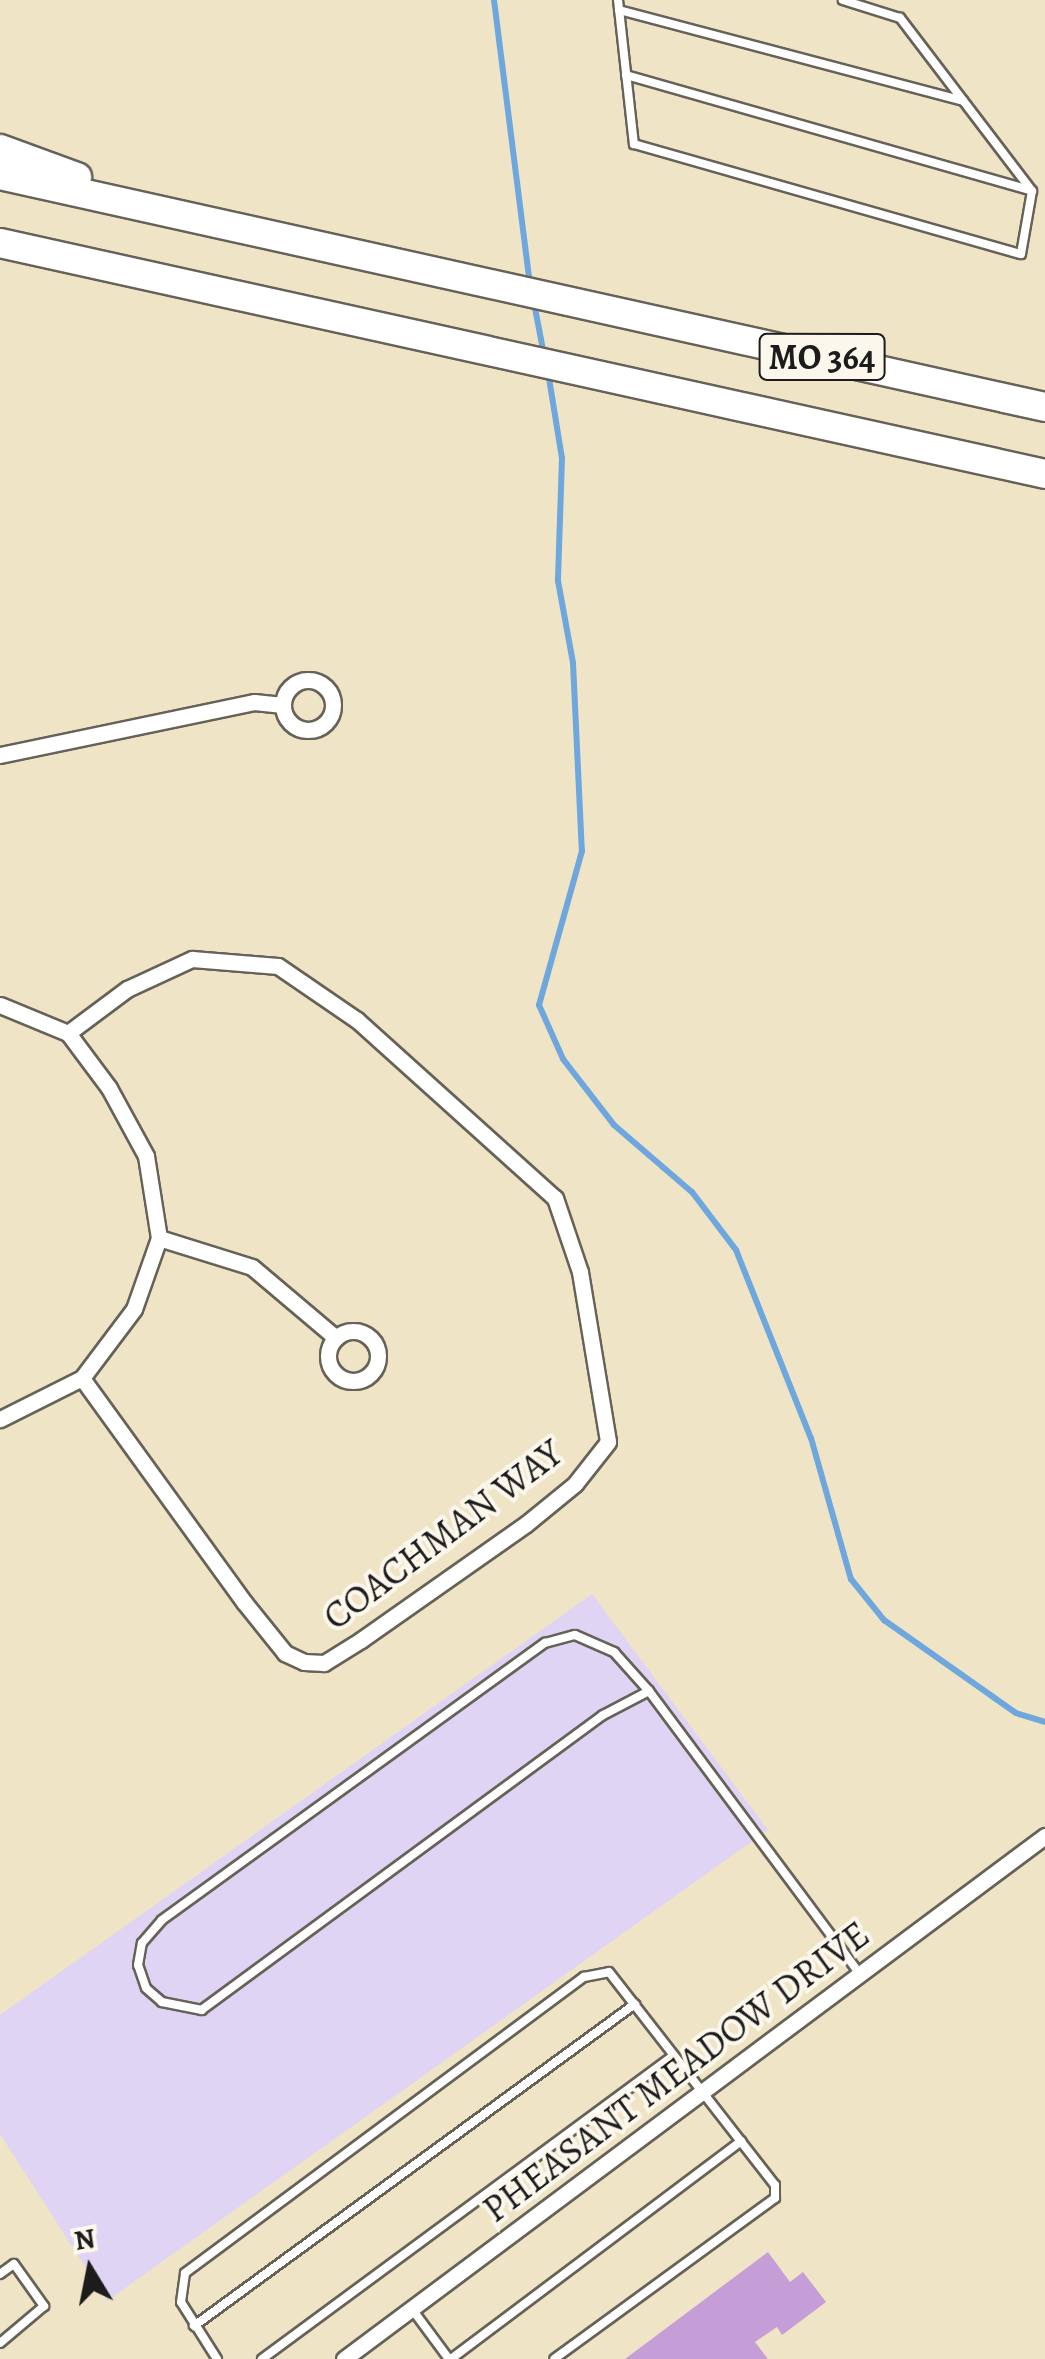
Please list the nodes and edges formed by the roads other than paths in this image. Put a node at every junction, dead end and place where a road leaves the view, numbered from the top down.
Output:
1 (843, 0) edge
2 (618, 5) edge
3 (626, 75) junction
4 (964, 102) junction
5 (0, 149) edge
6 (0, 175) edge
7 (1032, 191) junction
8 (162, 210) junction
9 (0, 243) edge
10 (1045, 407) edge
11 (1045, 474) edge
12 (282, 705) dead end
13 (0, 755) edge
14 (0, 1005) edge
15 (68, 1033) junction
16 (159, 1238) junction
17 (336, 1338) dead end
18 (82, 1378) junction
19 (0, 1419) edge
20 (648, 1691) junction
21 (1045, 1836) edge
22 (861, 1975) junction
23 (635, 2004) junction
24 (673, 2056) junction
25 (703, 2092) junction
26 (740, 2141) junction
27 (0, 2274) edge
28 (412, 2308) junction
29 (194, 2326) junction
30 (0, 2342) edge
31 (218, 2359) edge
32 (262, 2359) edge
33 (344, 2359) edge
34 (450, 2359) edge
35 (554, 2359) edge

1 - 4 lane
2 - 3 lane
2 - 4 lane
3 - 7 lane
3 - 7 lane
4 - 7 lane
5 - 8 highway
6 - 8 highway, MO 364
8 - 10 highway, MO 364
9 - 11 highway, MO 364
12 - 13 street
14 - 15 street
15 - 16 street
15 - 18 street, COACHMAN WAY
16 - 17 street
16 - 18 street
18 - 19 street
20 - 20 lane
20 - 22 lane
21 - 22 street, PHEASANT MEADOW DRIVE
22 - 25 street, PHEASANT MEADOW DRIVE
23 - 24 lane
23 - 29 lane
23 - 29 lane
24 - 25 lane
24 - 32 lane
25 - 26 lane
25 - 28 street, PHEASANT MEADOW DRIVE
26 - 34 lane
26 - 35 lane
27 - 30 lane
28 - 33 street, PHEASANT MEADOW DRIVE
28 - 34 lane
29 - 31 lane

